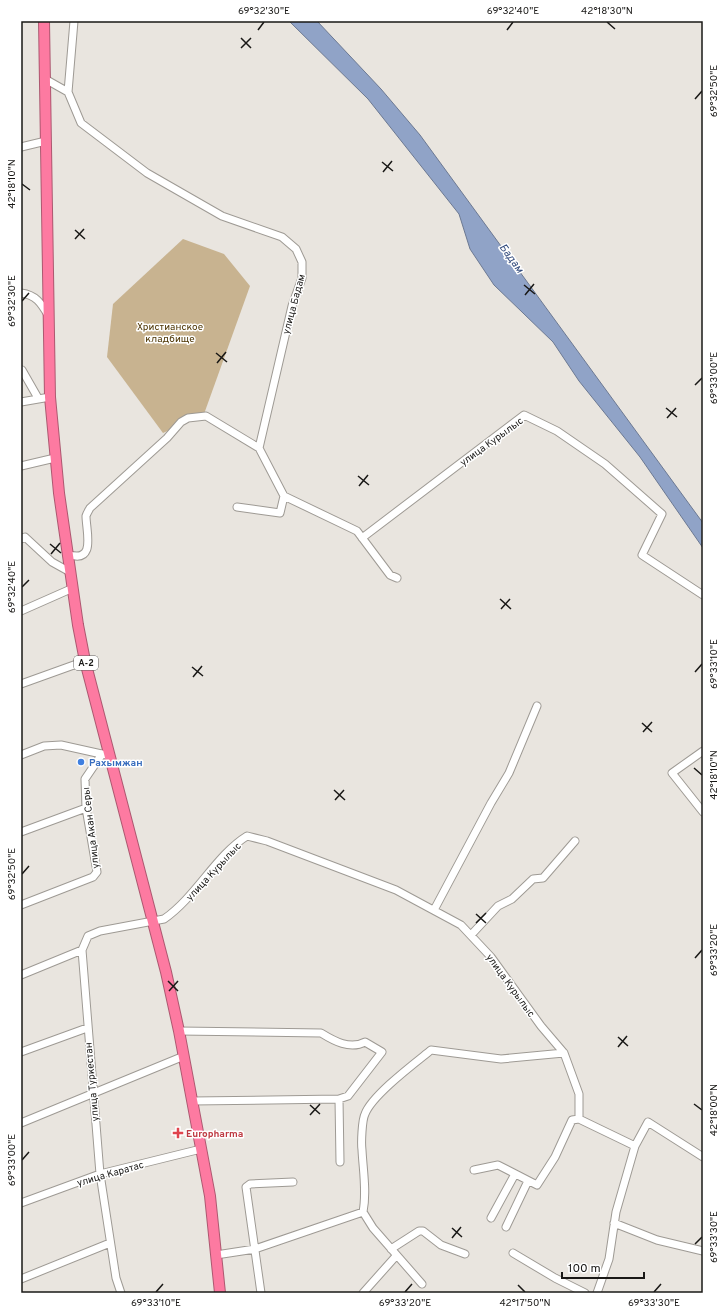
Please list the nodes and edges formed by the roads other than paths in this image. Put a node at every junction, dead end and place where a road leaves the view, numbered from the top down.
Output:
1 (44, 21) edge
2 (74, 21) edge
3 (45, 79) junction
4 (68, 92) junction
5 (46, 141) junction
6 (21, 147) edge
7 (21, 292) edge
8 (49, 317) junction
9 (21, 369) edge
10 (50, 397) junction
11 (38, 398) junction
12 (21, 402) edge
13 (259, 448) junction
14 (55, 458) junction
15 (21, 466) edge
16 (284, 496) junction
17 (237, 507) dead end
18 (362, 538) junction
19 (21, 539) edge
20 (67, 554) junction
21 (70, 572) junction
22 (397, 578) dead end
23 (73, 588) junction
24 (703, 595) edge
25 (21, 611) edge
26 (85, 661) junction
27 (21, 684) edge
28 (537, 706) dead end
29 (703, 751) edge
30 (21, 755) edge
31 (106, 755) junction
32 (86, 808) junction
33 (703, 812) edge
34 (21, 832) edge
35 (574, 841) dead end
36 (21, 905) edge
37 (434, 910) junction
38 (152, 921) junction
39 (471, 935) junction
40 (82, 950) junction
41 (21, 975) edge
42 (87, 1028) junction
43 (179, 1031) junction
44 (21, 1052) edge
45 (564, 1053) junction
46 (184, 1056) junction
47 (92, 1094) junction
48 (339, 1099) junction
49 (192, 1101) junction
50 (579, 1119) junction
51 (21, 1123) edge
52 (635, 1146) junction
53 (201, 1149) junction
54 (703, 1157) edge
55 (340, 1162) dead end
56 (474, 1170) dead end
57 (100, 1174) junction
58 (515, 1174) junction
59 (528, 1181) junction
60 (293, 1182) dead end
61 (21, 1203) edge
62 (363, 1212) junction
63 (491, 1218) dead end
64 (614, 1223) junction
65 (506, 1227) dead end
66 (110, 1242) junction
67 (255, 1249) junction
68 (391, 1249) junction
69 (703, 1250) edge
70 (513, 1253) dead end
71 (465, 1254) dead end
72 (216, 1255) junction
73 (396, 1256) junction
74 (21, 1279) edge
75 (422, 1284) dead end
76 (121, 1293) edge
77 (220, 1293) edge
78 (261, 1293) edge
79 (363, 1293) edge
80 (585, 1293) edge
81 (597, 1293) edge

1 - 3 highway, A-2
2 - 4 street
3 - 4 street
3 - 5 highway, A-2
4 - 13 street, улица Бадам
5 - 6 street
5 - 8 highway, A-2
7 - 8 street
8 - 10 highway, A-2
9 - 11 street
10 - 11 street
10 - 14 highway, A-2
11 - 12 street
13 - 16 street
13 - 20 street
14 - 15 street
14 - 20 highway, A-2
16 - 17 street
16 - 18 street
18 - 22 street
18 - 24 street, улица Курылыс
19 - 21 street
20 - 21 highway, A-2
21 - 23 highway, A-2
23 - 25 street
23 - 26 highway, A-2
26 - 27 street
26 - 31 highway, A-2
28 - 37 street
29 - 33 street
30 - 31 street
31 - 32 street, улица Акан Серы
31 - 38 highway, A-2
32 - 34 street
32 - 36 street, улица Акан Серы
35 - 39 street
37 - 38 street, улица Курылыс
37 - 39 street, улица Курылыс
38 - 40 street
38 - 43 highway, A-2
39 - 45 street, улица Курылыс
40 - 41 street
40 - 42 street, улица Туркестан
42 - 44 street
42 - 47 street, улица Туркестан
43 - 46 highway, A-2
43 - 48 street
45 - 50 street, улица Курылыс
45 - 62 street
46 - 47 street
46 - 49 highway, A-2
47 - 51 street
47 - 57 street, улица Туркестан
48 - 49 street
48 - 55 street
49 - 53 highway, A-2
50 - 52 street
50 - 59 street
52 - 54 street
52 - 64 street
53 - 57 street, улица Каратас
53 - 72 highway, A-2
56 - 58 street
57 - 61 street, улица Каратас
57 - 66 street, улица Туркестан
58 - 59 street
58 - 63 street
59 - 65 street
60 - 67 street
62 - 67 street
62 - 68 street
64 - 69 street
64 - 81 street
66 - 74 street
66 - 76 street, улица Туркестан
67 - 72 street
67 - 78 street
68 - 71 street
68 - 73 street
70 - 80 street
72 - 77 highway, A-2
73 - 75 street
73 - 79 street

